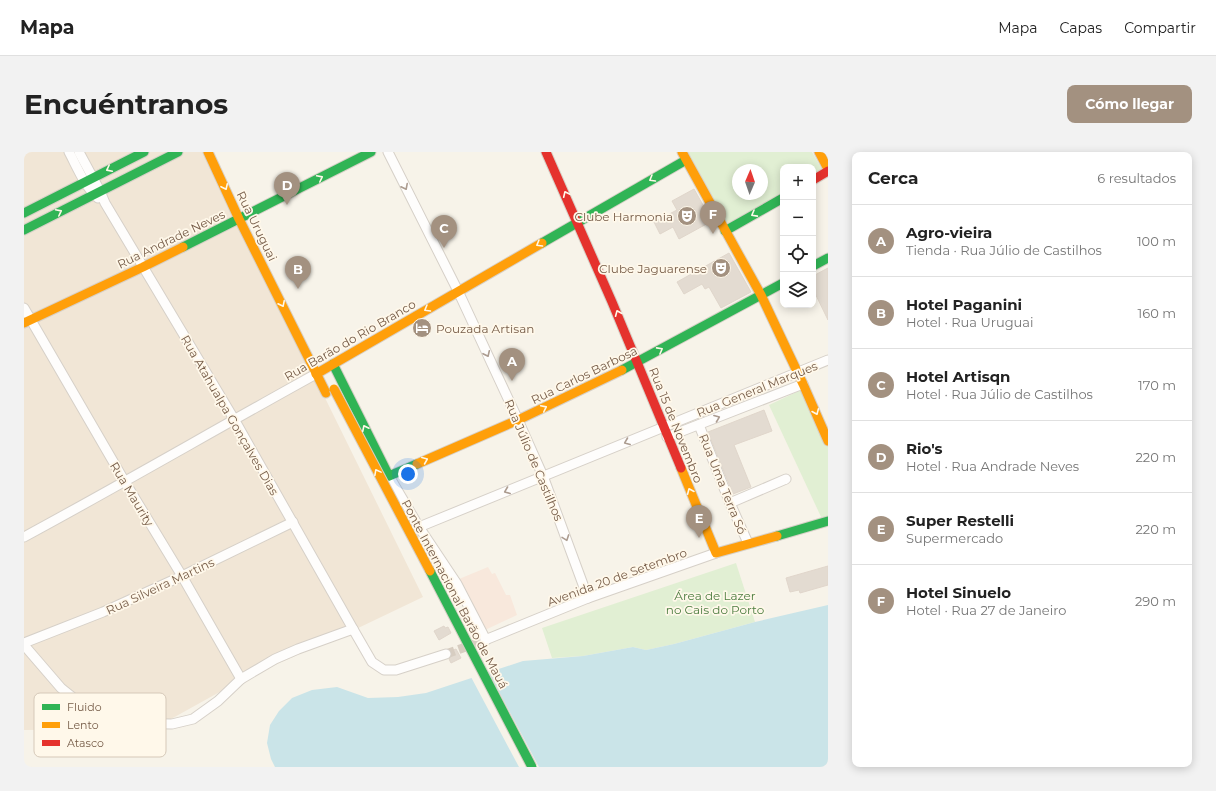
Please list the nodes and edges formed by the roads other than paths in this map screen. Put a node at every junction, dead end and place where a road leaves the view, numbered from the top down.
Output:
1 (69, 152) edge
2 (79, 152) edge
3 (144, 152) edge
4 (178, 152) edge
5 (208, 152) edge
6 (371, 152) edge
7 (388, 152) edge
8 (546, 152) edge
9 (819, 152) edge
10 (684, 156) edge
11 (828, 170) edge
12 (816, 178) edge
13 (89, 179) junction
14 (97, 193) junction
15 (780, 200) edge
16 (24, 213) edge
17 (246, 216) junction
18 (579, 221) junction
19 (24, 230) edge
20 (725, 231) junction
21 (828, 258) edge
22 (816, 264) edge
23 (143, 267) junction
24 (780, 285) edge
25 (458, 291) junction
26 (761, 295) junction
27 (24, 308) edge
28 (28, 322) edge
29 (828, 360) edge
30 (638, 362) junction
31 (333, 364) junction
32 (321, 369) junction
33 (798, 372) junction
34 (803, 384) junction
35 (330, 391) junction
36 (234, 419) junction
37 (518, 420) junction
38 (699, 424) junction
39 (663, 427) junction
40 (667, 437) junction
41 (828, 441) edge
42 (389, 476) junction
43 (543, 476) junction
44 (786, 479) dead end
45 (125, 482) junction
46 (730, 503) junction
47 (828, 521) edge
48 (293, 522) junction
49 (419, 527) junction
50 (24, 538) edge
51 (748, 543) junction
52 (716, 553) junction
53 (182, 576) junction
54 (588, 598) junction
55 (353, 629) junction
56 (24, 644) edge
57 (446, 654) tunnel mouth
58 (241, 678) junction
59 (67, 693) edge
60 (166, 724) edge
61 (524, 767) edge
62 (532, 767) edge

1 - 13 street
2 - 13 street
3 -> 13 main road
4 - 14 main road
5 -> 17 main road, Rua Uruguai
17 -> 6 main road, Rua Andrade Neves
7 -> 25 street, Rua Júlio de Castilhos
18 -> 8 main road, Rua 15 de Novembro
9 - 11 main road
10 -> 18 main road, Rua Barão do Rio Branco
10 - 20 main road
11 - 12 main road
13 - 14 street, Rua Atahualpa Gonçalves Dias
13 - 16 main road
19 -> 14 main road
14 - 23 street, Rua Atahualpa Gonçalves Dias
15 -> 20 main road
17 - 23 main road, Rua Andrade Neves
17 -> 32 main road, Rua Uruguai
18 -> 25 main road, Rua Barão do Rio Branco
30 -> 18 main road, Rua 15 de Novembro
20 - 26 main road
21 - 22 main road
23 - 28 main road, Rua Andrade Neves
23 - 36 street, Rua Atahualpa Gonçalves Dias
24 - 26 main road, Rua Carlos Barbosa
25 -> 31 main road, Rua Barão do Rio Branco
25 -> 37 street, Rua Júlio de Castilhos
30 -> 26 main road, Rua Carlos Barbosa
26 - 33 main road
27 - 28 street, Rua Maurity
28 - 45 street, Rua Maurity
29 - 33 street, Rua General Marques
37 -> 30 main road, Rua Carlos Barbosa
30 - 39 main road, Rua 15 de Novembro
31 - 32 main road, Rua Barão do Rio Branco
42 -> 31 main road
32 - 35 main road, Rua Uruguai
32 - 36 street, Rua Barão do Rio Branco
33 - 34 main road
33 - 39 street, Rua General Marques
38 -> 34 street
34 -> 41 main road
35 - 61 main road, Ponte Internacional Barão de Mauá
62 -> 35 main road, Ponte Internacional Barão de Mauá, bridge
36 - 45 street, Rua Barão do Rio Branco
36 - 48 street, Rua Atahualpa Gonçalves Dias
42 -> 37 main road, Rua Carlos Barbosa
37 - 43 street, Rua Júlio de Castilhos
38 - 40 street
38 - 46 street, Rua Uma Terra Só
39 - 40 main road, Rua 15 de Novembro
39 -> 43 street, Rua General Marques
52 -> 40 main road, Rua 15 de Novembro
42 - 49 street
43 -> 49 street, Rua General Marques
43 -> 54 street, Rua Júlio de Castilhos
44 - 46 street
45 - 50 street, Rua Barão do Rio Branco
45 - 53 street, Rua Maurity
46 - 51 street, Rua Uma Terra Só
47 - 51 main road, Avenida 20 de Setembro
48 - 53 street, Rua Silveira Martins
48 - 55 street, Rua Atahualpa Gonçalves Dias
49 - 54 street, Avenida 20 de Setembro
51 - 52 main road, Avenida 20 de Setembro
52 - 54 street, Avenida 20 de Setembro
53 - 56 street, Rua Silveira Martins
53 - 58 street, Rua Maurity
55 - 57 street, Rua Atahualpa Gonçalves Dias
55 - 58 street
56 - 59 street
58 - 60 street

